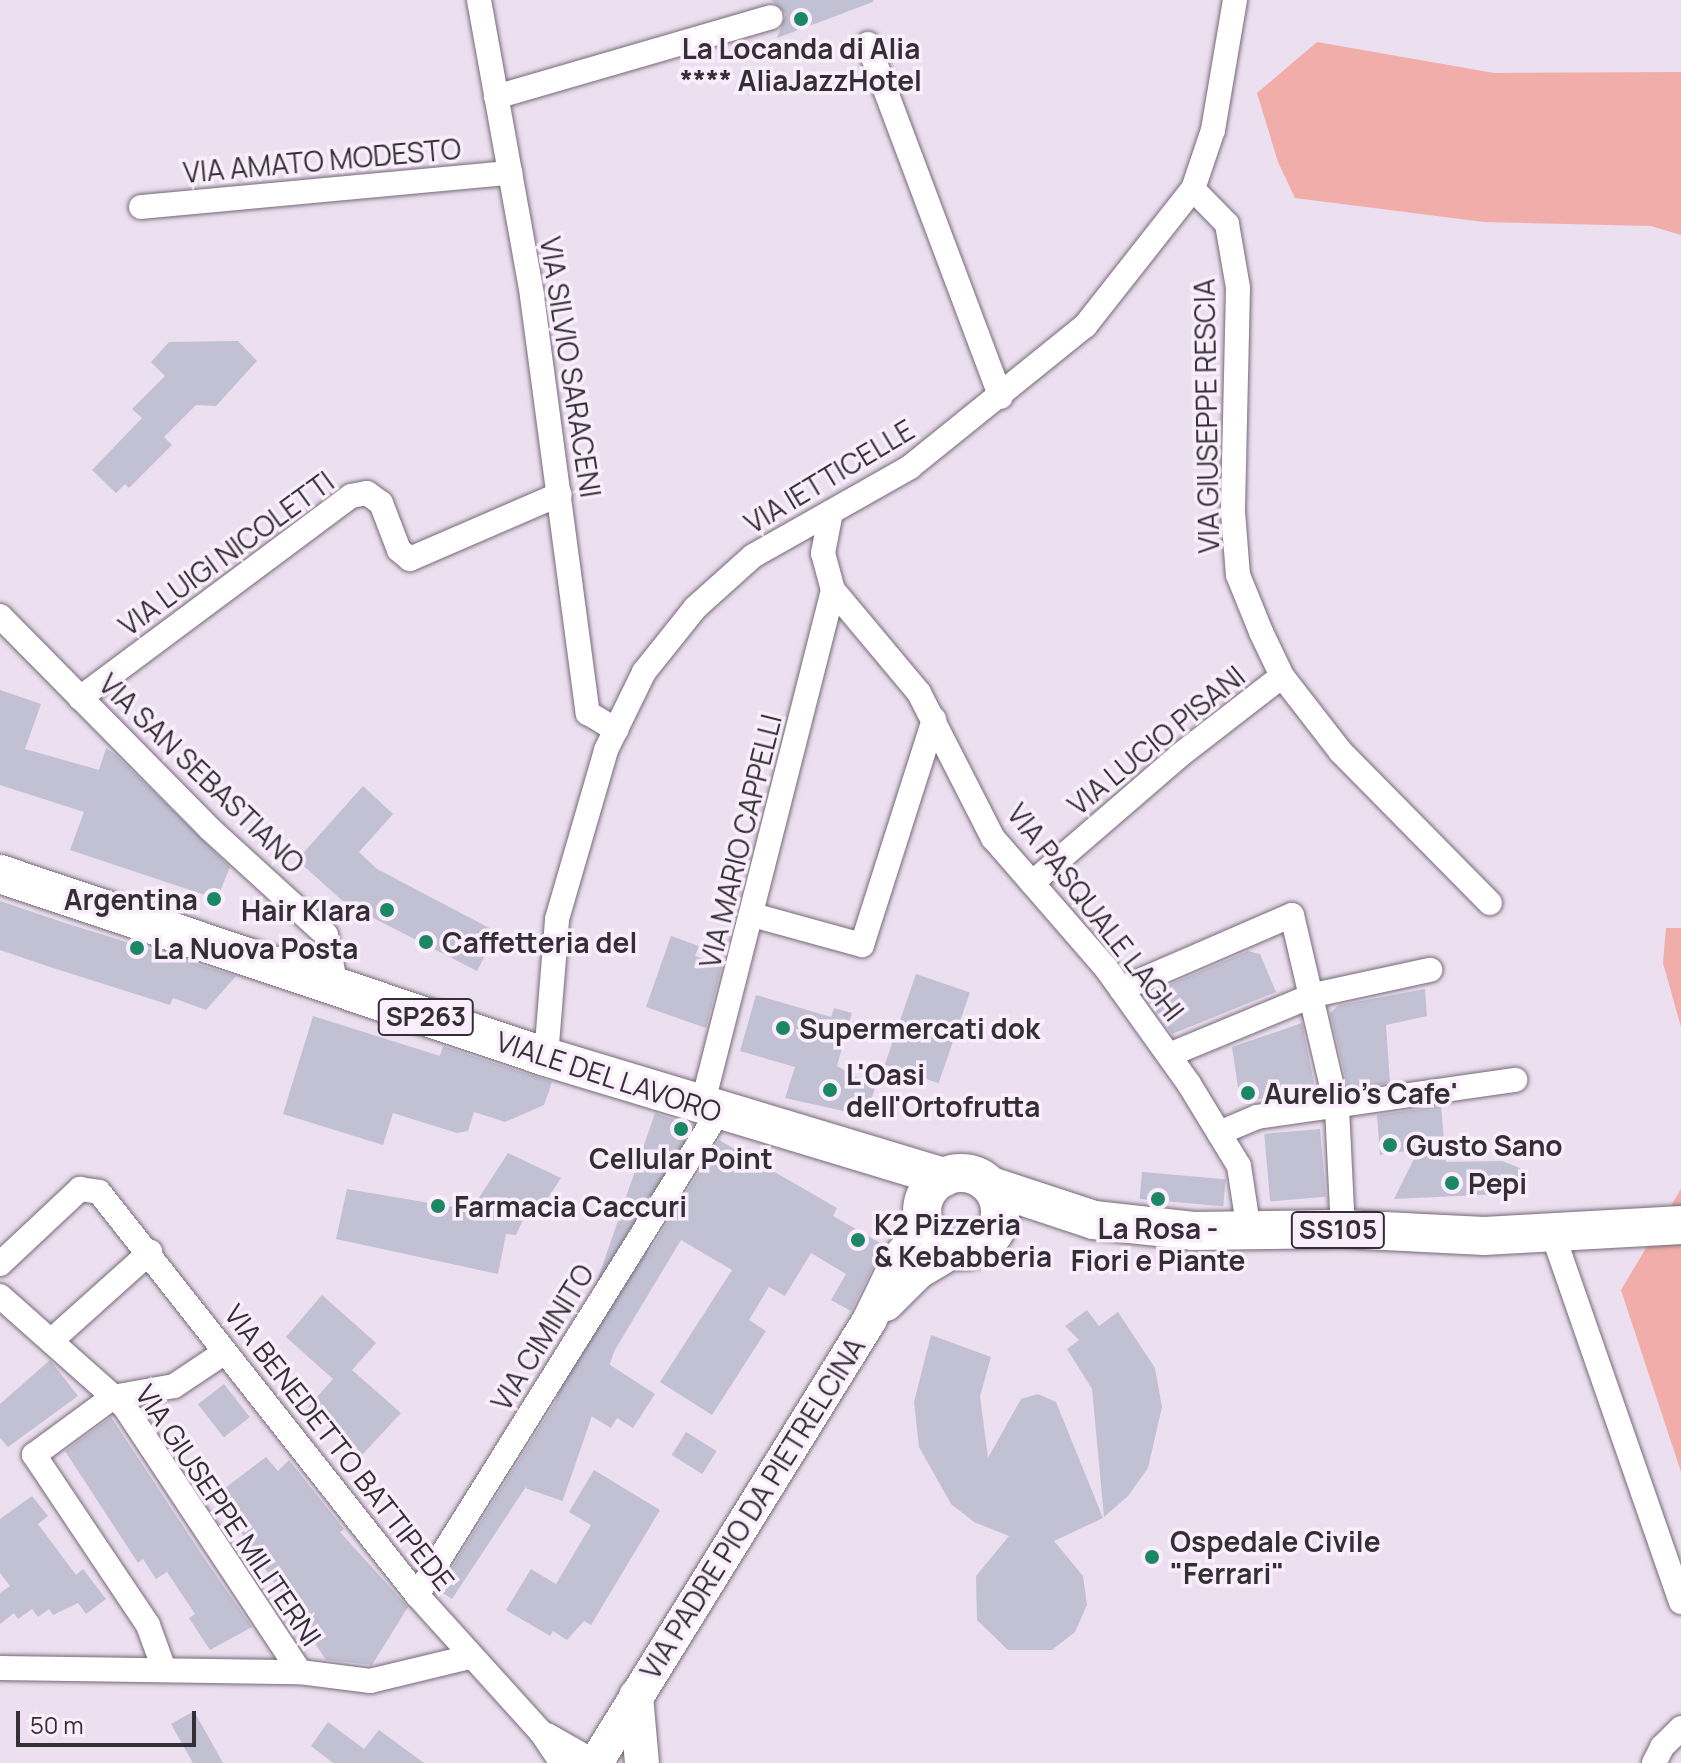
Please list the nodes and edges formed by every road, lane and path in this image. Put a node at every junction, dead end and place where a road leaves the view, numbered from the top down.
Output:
1 (479, 0) edge
2 (1235, 0) edge
3 (771, 17) dead end
4 (868, 44) dead end
5 (496, 97) junction
6 (510, 173) junction
7 (1193, 189) junction
8 (141, 207) dead end
9 (1001, 397) junction
10 (560, 494) junction
11 (831, 512) junction
12 (833, 590) junction
13 (0, 616) edge
14 (1282, 676) junction
15 (80, 698) junction
16 (934, 719) junction
17 (616, 730) junction
18 (0, 874) edge
19 (1032, 883) junction
20 (1490, 903) dead end
21 (753, 915) junction
22 (1430, 970) dead end
23 (336, 987) junction
24 (1121, 989) junction
25 (1314, 995) junction
26 (1169, 1055) junction
27 (546, 1057) junction
28 (1515, 1080) dead end
29 (1337, 1108) junction
30 (710, 1109) junction
31 (1219, 1133) junction
32 (856, 1150) junction
33 (944, 1177) junction
34 (991, 1186) junction
35 (923, 1218) junction
36 (1094, 1220) junction
37 (1681, 1225) edge
38 (1343, 1229) junction
39 (1566, 1230) junction
40 (1249, 1231) junction
41 (995, 1233) junction
42 (953, 1251) junction
43 (150, 1252) junction
44 (0, 1264) edge
45 (0, 1296) edge
46 (869, 1321) junction
47 (52, 1340) junction
48 (225, 1352) junction
49 (113, 1397) junction
50 (417, 1595) junction
51 (1681, 1602) edge
52 (470, 1657) junction
53 (0, 1668) edge
54 (164, 1669) junction
55 (300, 1672) junction
56 (636, 1696) junction
57 (1681, 1728) edge
58 (585, 1760) edge
59 (640, 1763) edge
60 (1654, 1763) edge

1 - 5 street, VIA SILVIO SARACENI
2 - 7 street, VIA IETTICELLE
3 - 5 street
4 - 9 street
5 - 6 street, VIA SILVIO SARACENI
6 - 8 street, VIA AMATO MODESTO
6 - 10 street, VIA SILVIO SARACENI
7 - 9 street, VIA IETTICELLE
7 - 14 street, VIA GIUSEPPE RESCIA
9 - 11 street, VIA IETTICELLE
10 - 15 street, VIA LUIGI NICOLETTI
10 - 17 street, VIA SILVIO SARACENI
11 - 12 street, VIA PASQUALE LAGHI
11 - 17 street, VIA IETTICELLE
12 - 16 street, VIA PASQUALE LAGHI
12 - 21 street, VIA MARIO CAPPELLI
13 - 15 street, VIA SAN SEBASTIANO
14 - 19 street, VIA LUCIO PISANI
14 - 20 street, VIA GIUSEPPE RESCIA
15 - 23 street, VIA SAN SEBASTIANO
16 - 19 street, VIA PASQUALE LAGHI
16 - 21 street
17 - 27 street, VIA IETTICELLE
18 - 23 main road, VIALE DEL LAVORO / SP263
19 - 24 street, VIA PASQUALE LAGHI
21 - 30 street, VIA MARIO CAPPELLI
22 - 25 street
23 - 27 main road, VIALE DEL LAVORO / SP263
24 - 25 street
24 - 26 street, VIA PASQUALE LAGHI
25 - 26 street
25 - 29 street
26 - 31 street, VIA PASQUALE LAGHI
27 - 30 main road, VIALE DEL LAVORO / SP263
28 - 29 street
29 - 31 street
29 - 38 street
30 - 32 main road, VIALE DEL LAVORO / SP263
30 - 50 street, VIA CIMINITO
31 - 40 street, VIA PASQUALE LAGHI
32 - 33 main road, VIALE DEL LAVORO
32 - 35 main road, VIALE DEL LAVORO
33 - 34 main road
33 - 35 main road
34 - 36 main road, SS105
34 - 41 main road
35 - 42 main road
35 - 46 street, VIA PADRE PIO DA PIETRELCINA
36 - 40 main road, SS105
36 - 41 main road, SS105
37 - 39 main road, SS105
38 - 39 main road, SS105
38 - 40 main road, SS105
39 - 51 street
41 - 42 main road
42 - 46 street, VIA PADRE PIO DA PIETRELCINA
43 - 44 street, VIA BENEDETTO BATTIPEDE
43 - 47 street
43 - 48 street, VIA BENEDETTO BATTIPEDE
45 - 47 street, VIA GIUSEPPE MILITERNI
46 - 56 street, VIA PADRE PIO DA PIETRELCINA
47 - 49 street, VIA GIUSEPPE MILITERNI
48 - 49 street
48 - 50 street, VIA BENEDETTO BATTIPEDE
49 - 54 street
49 - 55 street, VIA GIUSEPPE MILITERNI
50 - 52 street, VIA BENEDETTO BATTIPEDE
52 - 55 street
52 - 58 street, VIA BENEDETTO BATTIPEDE
53 - 54 street
54 - 55 street
56 - 58 street, VIA PADRE PIO DA PIETRELCINA
56 - 59 street
57 - 60 street
58 - 59 street

